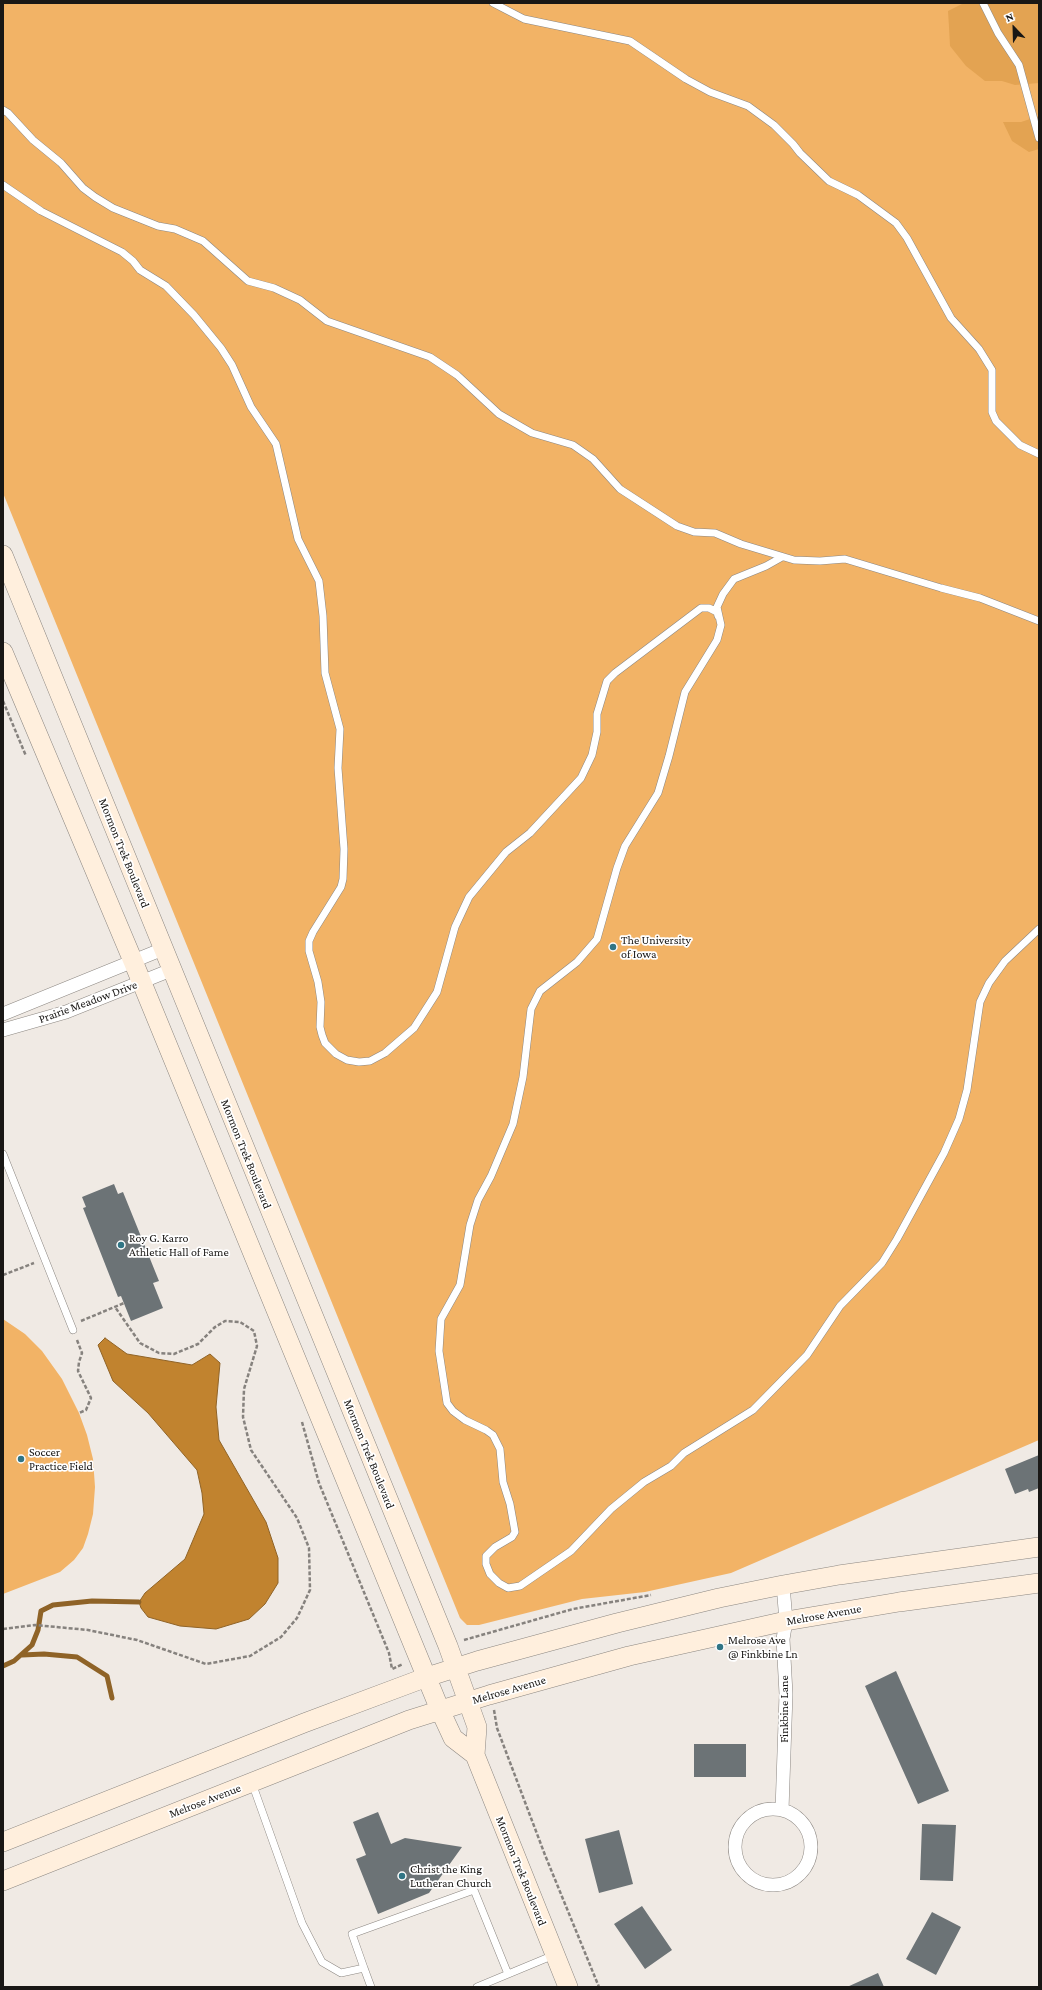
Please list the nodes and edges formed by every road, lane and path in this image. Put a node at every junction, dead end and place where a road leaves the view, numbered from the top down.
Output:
1 (494, 3) edge
2 (983, 3) edge
3 (3, 110) edge
4 (1039, 138) edge
5 (3, 185) edge
6 (1039, 454) edge
7 (3, 555) edge
8 (782, 556) junction
9 (1039, 621) edge
10 (721, 625) junction
11 (3, 652) edge
12 (1039, 929) edge
13 (163, 949) junction
14 (133, 961) junction
15 (171, 970) junction
16 (141, 982) junction
17 (3, 1014) edge
18 (3, 1030) edge
19 (3, 1154) edge
20 (45, 1258) junction
21 (3, 1275) edge
22 (124, 1303) dead end
23 (115, 1307) junction
24 (72, 1328) junction
25 (79, 1414) dead end
26 (300, 1417) dead end
27 (1039, 1547) edge
28 (1039, 1583) edge
29 (783, 1585) junction
30 (651, 1595) dead end
31 (786, 1621) junction
32 (3, 1629) edge
33 (469, 1638) dead end
34 (456, 1667) junction
35 (392, 1669) dead end
36 (426, 1677) junction
37 (468, 1701) junction
38 (440, 1710) junction
39 (496, 1718) dead end
40 (474, 1755) junction
41 (252, 1783) junction
42 (782, 1810) junction
43 (3, 1842) edge
44 (3, 1881) edge
45 (555, 1955) junction
46 (364, 1968) junction
47 (508, 1974) junction
48 (371, 1987) edge
49 (477, 1987) edge
50 (568, 1987) edge
51 (599, 1987) edge

1 - 6 lane
2 - 4 lane
3 - 8 lane
5 - 10 lane
7 - 13 main road, Mormon Trek Boulevard
8 - 9 lane
8 - 10 lane
10 - 12 lane
11 - 14 main road, Mormon Trek Boulevard
13 - 14 street, Prairie Meadow Drive
13 - 15 main road, Mormon Trek Boulevard
14 - 16 main road, Mormon Trek Boulevard
14 - 17 street, Prairie Meadow Drive
15 - 16 street, Prairie Meadow Drive
15 - 34 main road, Mormon Trek Boulevard
16 - 18 street, Prairie Meadow Drive
16 - 36 main road, Mormon Trek Boulevard
19 - 20 lane
20 - 21 path
20 - 24 lane
22 - 23 path
23 - 24 path
23 - 32 path
24 - 25 path
26 - 35 path
27 - 29 main road
28 - 31 main road, Melrose Avenue
29 - 31 street, Finkbine Lane
29 - 34 main road
30 - 33 path
31 - 37 main road, Melrose Avenue
31 - 42 street, Finkbine Lane
34 - 36 main road
34 - 37 main road, Mormon Trek Boulevard
36 - 38 main road, Mormon Trek Boulevard
36 - 43 main road
37 - 38 main road, Melrose Avenue
37 - 40 main road, Mormon Trek Boulevard
38 - 40 main road, Mormon Trek Boulevard
38 - 41 main road, Melrose Avenue
39 - 51 path
40 - 45 main road, Mormon Trek Boulevard
41 - 44 main road, Melrose Avenue
41 - 46 lane
42 - 42 street
45 - 47 lane
45 - 50 main road, Mormon Trek Boulevard
46 - 47 lane
46 - 48 lane
47 - 49 lane

